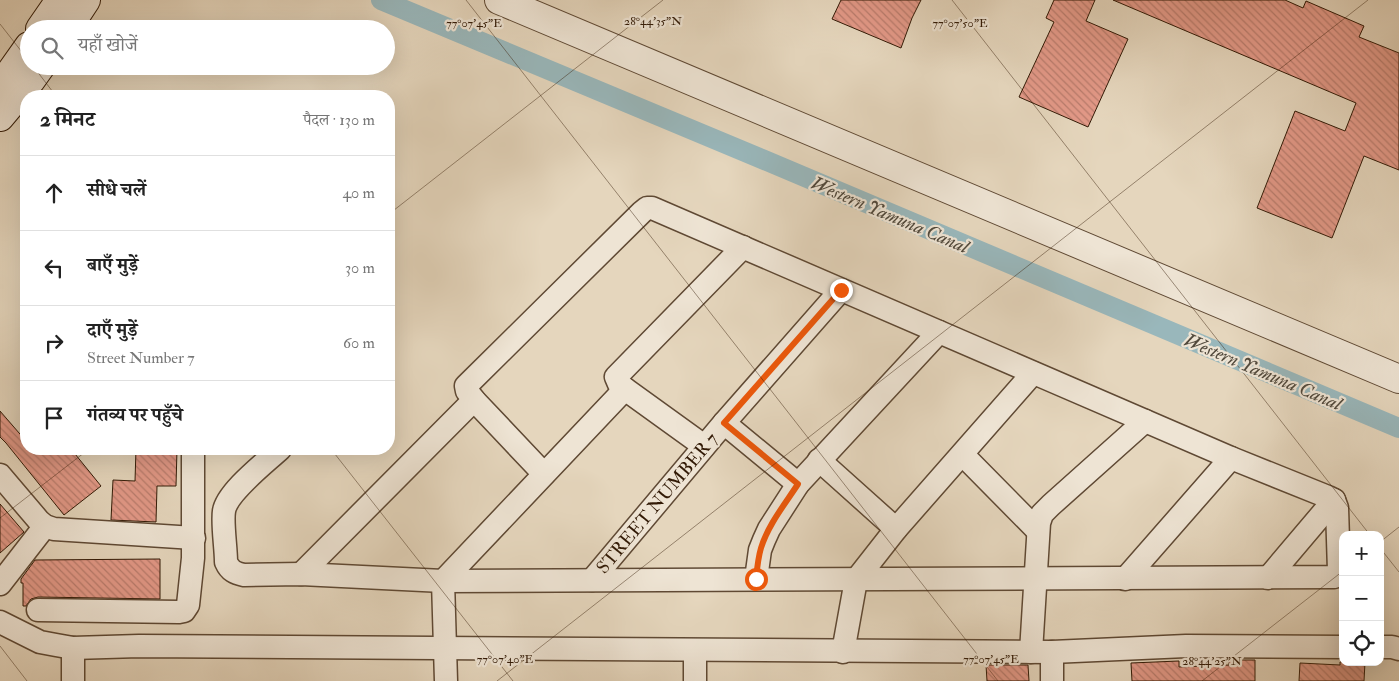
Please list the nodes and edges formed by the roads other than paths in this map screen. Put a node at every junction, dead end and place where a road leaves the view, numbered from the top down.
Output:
1 (60, 0) edge
2 (86, 0) edge
3 (499, 0) edge
4 (46, 20) edge
5 (73, 20) edge
6 (20, 59) edge
7 (34, 75) edge
8 (0, 87) edge
9 (22, 90) edge
10 (20, 92) edge
11 (0, 117) edge
12 (743, 247) junction
13 (841, 290) junction
14 (939, 332) junction
15 (1033, 373) junction
16 (1399, 379) edge
17 (625, 389) junction
18 (474, 400) junction
19 (1144, 421) junction
20 (724, 423) junction
21 (704, 446) junction
22 (193, 455) edge
23 (274, 455) edge
24 (963, 455) junction
25 (1231, 458) junction
26 (819, 460) junction
27 (0, 474) edge
28 (544, 474) junction
29 (798, 484) junction
30 (1334, 500) junction
31 (45, 526) junction
32 (896, 529) junction
33 (1038, 531) junction
34 (194, 538) junction
35 (302, 574) junction
36 (1268, 578) junction
37 (756, 579) junction
38 (1036, 579) junction
39 (1125, 579) junction
40 (592, 580) junction
41 (856, 580) junction
42 (443, 581) junction
43 (0, 584) edge
44 (38, 610) dead end
45 (0, 622) edge
46 (1339, 647) edge
47 (1384, 647) edge
48 (73, 648) junction
49 (446, 649) junction
50 (1399, 649) edge
51 (695, 651) junction
52 (843, 652) junction
53 (1042, 652) junction
54 (73, 681) edge
55 (446, 681) edge
56 (695, 681) edge
57 (1052, 681) edge

1 - 4 street
2 - 5 street
3 - 16 street
6 - 8 street
7 - 9 street
10 - 11 street
12 - 13 street
12 - 17 street
12 - 18 street
13 - 14 street
13 - 20 street, STREET NUMBER 7
14 - 15 street
14 - 26 street
15 - 19 street
15 - 24 street
17 - 21 street
17 - 28 street
18 - 28 street
18 - 35 street
19 - 25 street
19 - 33 street
20 - 21 street, STREET NUMBER 7
20 - 29 street
21 - 40 street, STREET NUMBER 7
22 - 34 street
23 - 35 street
24 - 32 street
24 - 33 street
25 - 30 street
25 - 39 street
26 - 29 street
26 - 32 street
27 - 31 street
28 - 42 street
29 - 37 street
30 - 36 street
30 - 36 street
31 - 34 street
31 - 43 street
32 - 41 street
33 - 38 street
34 - 44 street
35 - 42 street
36 - 39 street
37 - 40 street
37 - 41 street
38 - 39 street
38 - 41 street
38 - 53 street
40 - 42 street
41 - 52 street
42 - 49 street
45 - 48 street
46 - 53 street
47 - 50 street
48 - 49 street
48 - 54 street
49 - 51 street
49 - 55 street
51 - 52 street
51 - 56 street
52 - 53 street
53 - 57 street

